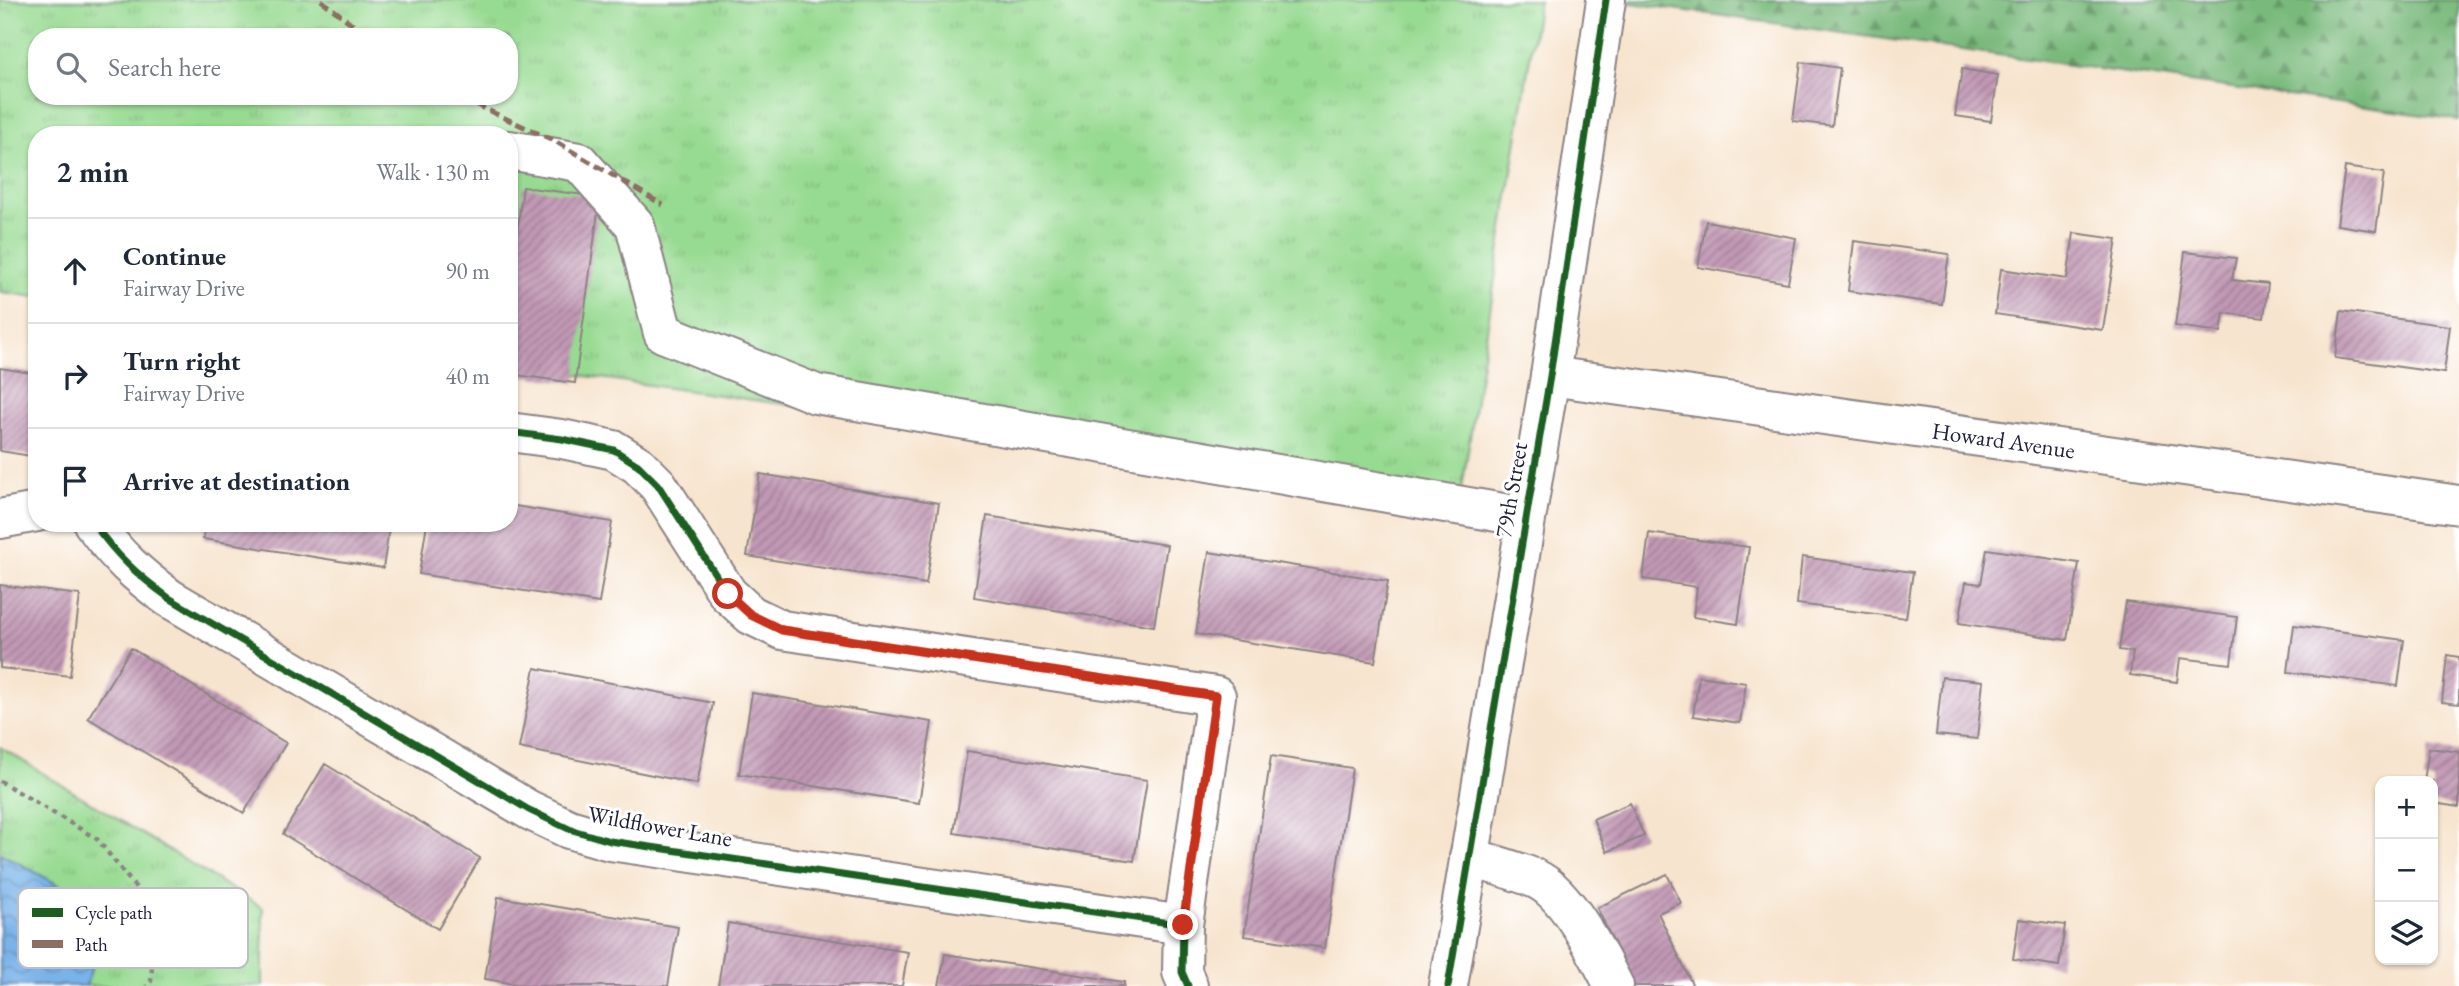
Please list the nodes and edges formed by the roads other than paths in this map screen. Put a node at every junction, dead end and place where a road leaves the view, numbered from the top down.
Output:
1 (1606, 0) edge
2 (518, 152) edge
3 (1550, 376) junction
4 (518, 433) edge
5 (2459, 505) edge
6 (28, 514) edge
7 (1526, 517) junction
8 (0, 519) edge
9 (100, 532) edge
10 (1469, 857) junction
11 (1183, 925) junction
12 (1188, 986) edge
13 (1448, 986) edge
14 (1614, 986) edge

1 - 3 street, 79th Street
2 - 7 street
3 - 5 street, Howard Avenue
3 - 7 street, 79th Street
4 - 11 street
6 - 8 street
7 - 10 street, 79th Street
9 - 11 street, Wildflower Lane
10 - 13 street, 79th Street
10 - 14 street
11 - 12 street

